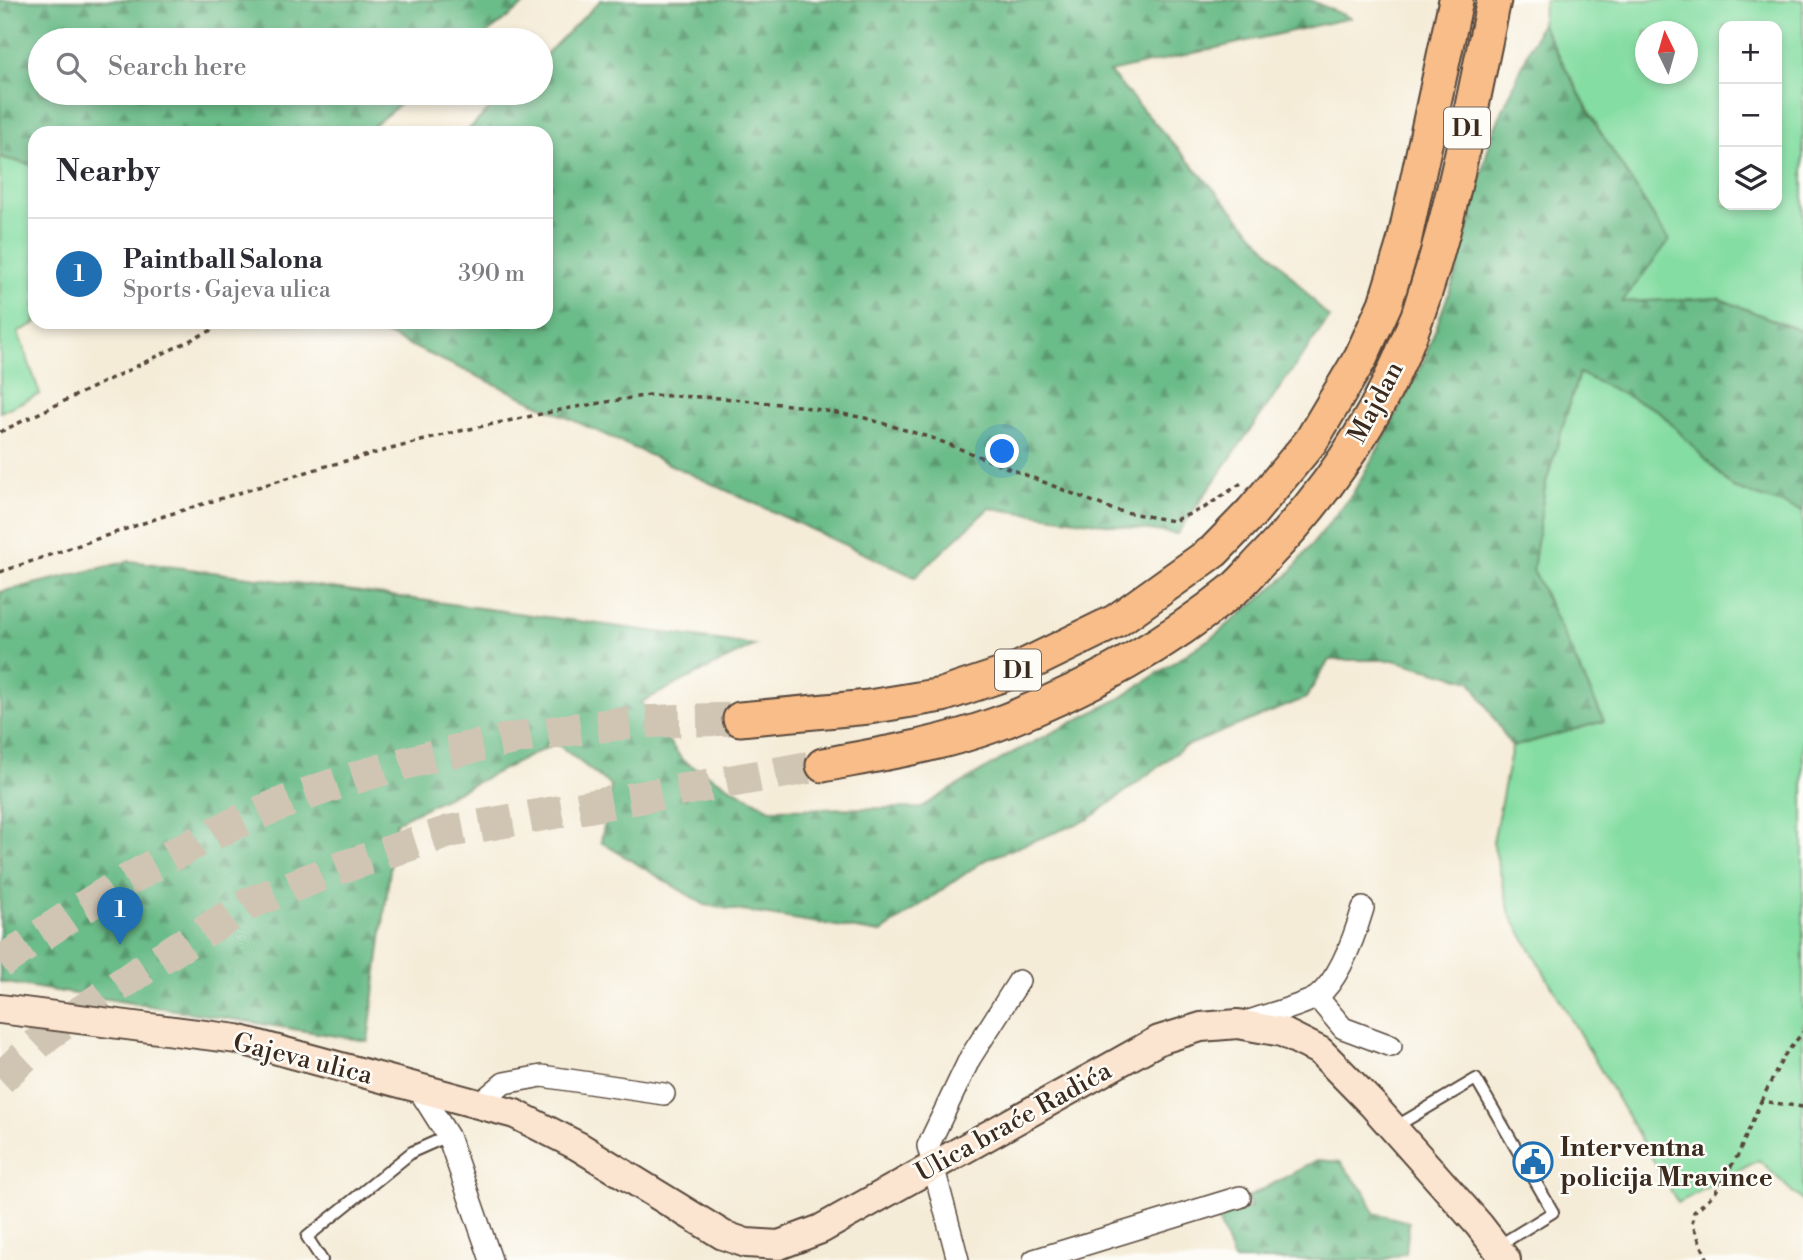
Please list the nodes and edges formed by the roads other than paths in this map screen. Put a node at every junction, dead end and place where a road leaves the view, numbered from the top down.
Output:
1 (1456, 0) edge
2 (1494, 0) edge
3 (740, 719) tunnel mouth
4 (823, 765) tunnel mouth
5 (1363, 908) dead end
6 (1019, 981) dead end
7 (1317, 997) junction
8 (0, 1009) edge
9 (1238, 1024) junction
10 (1391, 1046) dead end
11 (417, 1087) junction
12 (664, 1094) dead end
13 (480, 1104) junction
14 (1392, 1128) junction
15 (448, 1136) junction
16 (933, 1166) junction
17 (1240, 1197) dead end
18 (1087, 1253) edge
19 (1501, 1254) edge
20 (321, 1260) edge
21 (491, 1260) edge
22 (958, 1260) edge
23 (1034, 1260) edge

1 - 3 highway, Majdan / D1, bridge
2 - 4 highway, Majdan / D1
5 - 7 street
6 - 16 street
7 - 9 street
7 - 10 street
8 - 11 main road, Gajeva ulica
9 - 14 main road, Ulica braće Radića
9 - 16 main road, Ulica braće Radića
11 - 13 main road, Ulica braće Radića
11 - 15 street
12 - 13 street
13 - 16 main road, Ulica braće Radića
14 - 19 main road, Ulica braće Radića
14 - 19 lane
15 - 20 lane
15 - 21 street
16 - 22 street
17 - 18 street
18 - 23 street

